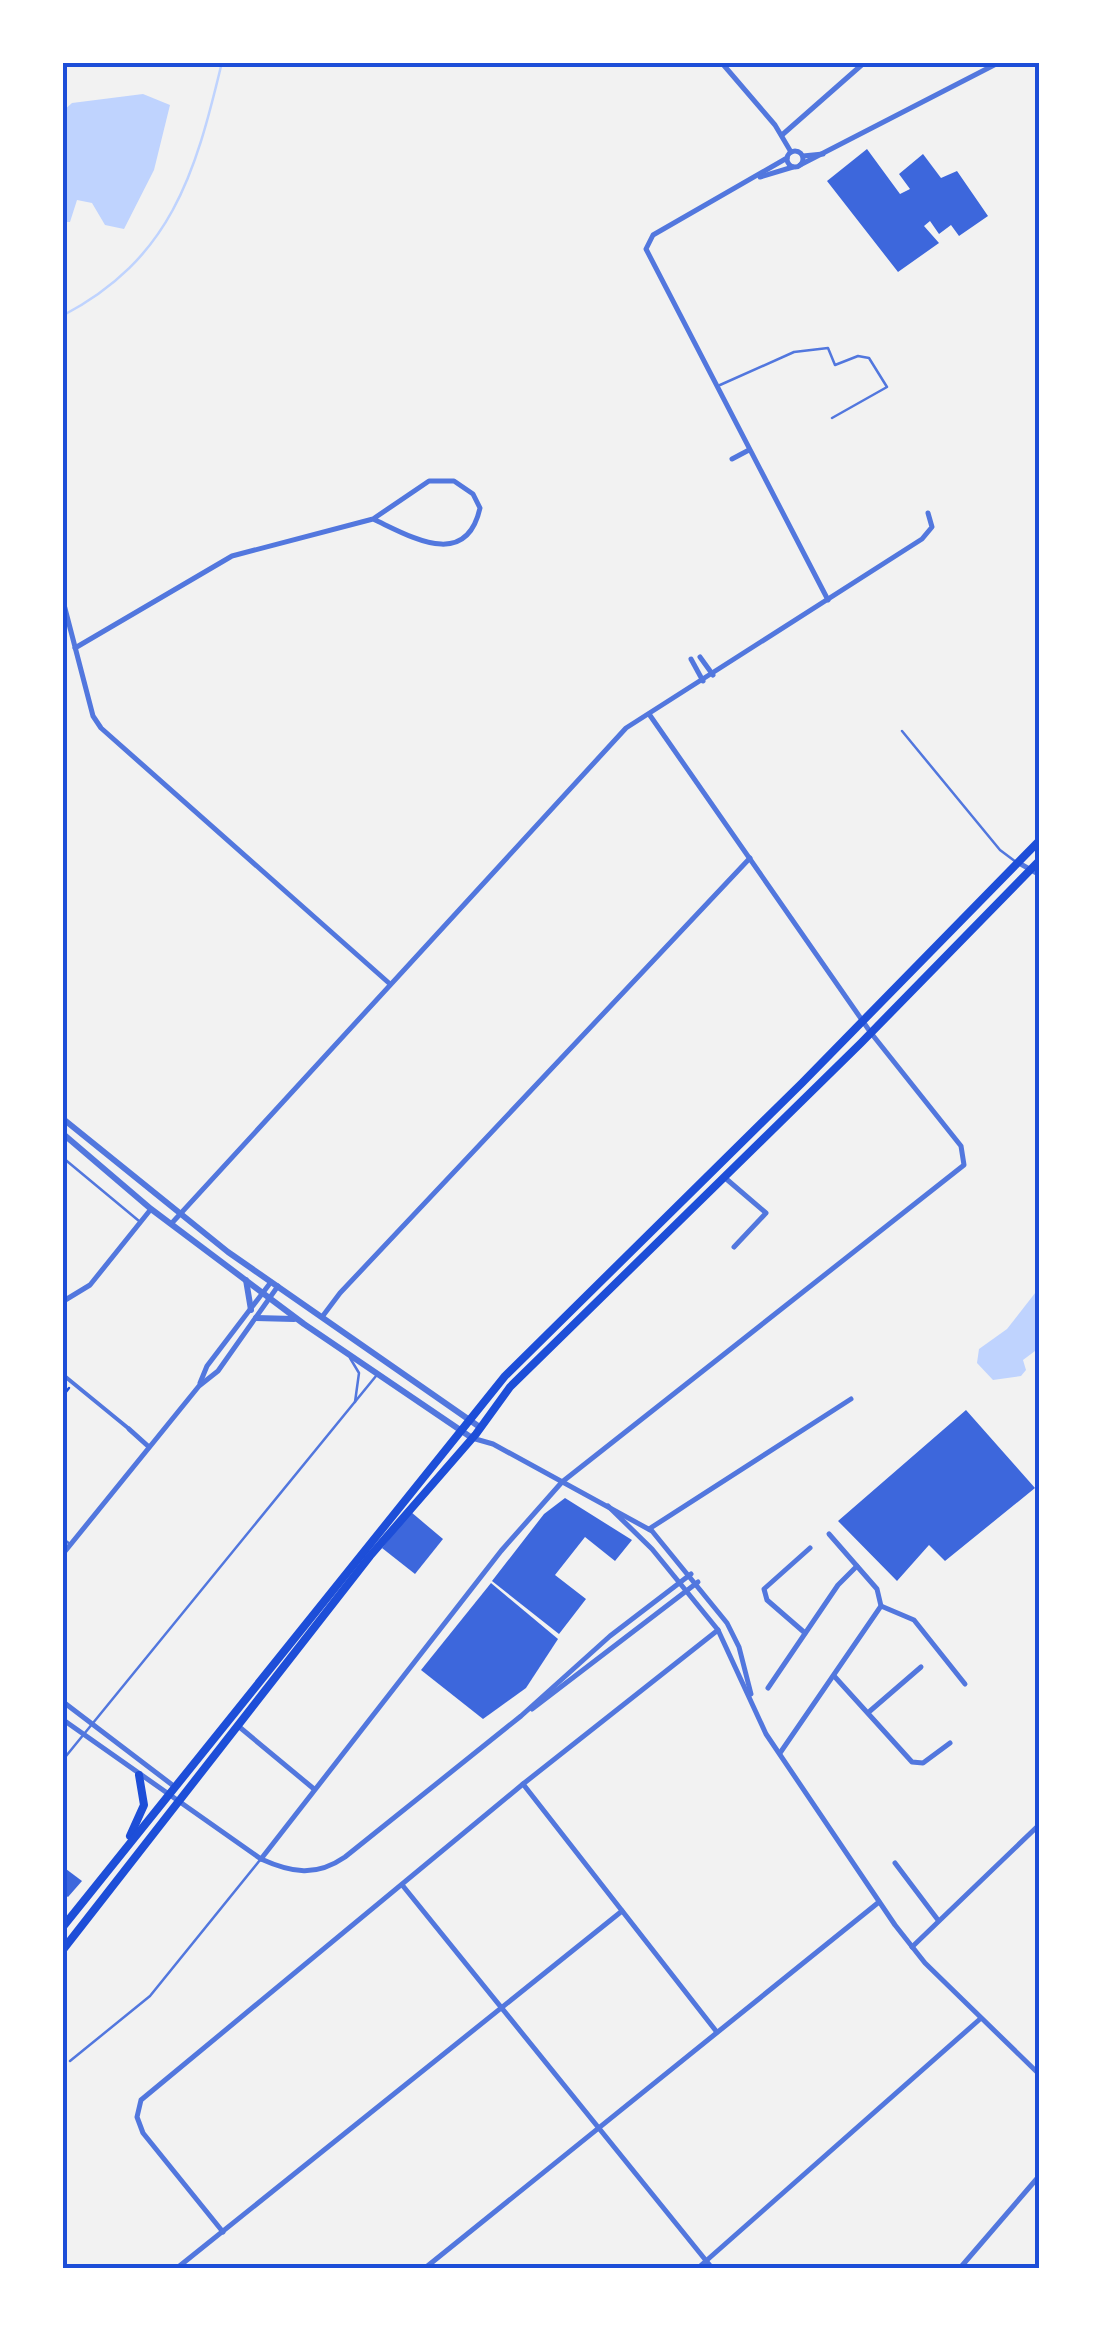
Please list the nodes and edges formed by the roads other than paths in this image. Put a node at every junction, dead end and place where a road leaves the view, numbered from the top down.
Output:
1 (721, 62) edge
2 (865, 62) edge
3 (1000, 62) edge
4 (988, 65) edge
5 (782, 135) junction
6 (823, 154) junction
7 (789, 155) junction
8 (802, 156) junction
9 (797, 166) junction
10 (760, 178) junction
11 (716, 387) junction
12 (832, 418) dead end
13 (749, 450) junction
14 (732, 460) dead end
15 (928, 513) dead end
16 (374, 519) junction
17 (62, 597) edge
18 (828, 600) junction
19 (75, 648) junction
20 (700, 656) dead end
21 (691, 658) dead end
22 (713, 675) junction
23 (703, 681) junction
24 (649, 714) junction
25 (902, 731) dead end
26 (1040, 840) edge
27 (750, 858) junction
28 (1040, 860) edge
29 (1017, 862) junction
30 (1029, 871) junction
31 (1040, 875) edge
32 (390, 984) junction
33 (862, 1020) junction
34 (870, 1033) junction
35 (62, 1118) edge
36 (62, 1133) edge
37 (62, 1157) edge
38 (724, 1177) junction
39 (152, 1209) junction
40 (180, 1214) junction
41 (140, 1222) junction
42 (171, 1224) junction
43 (734, 1247) dead end
44 (246, 1279) junction
45 (275, 1284) junction
46 (267, 1295) junction
47 (62, 1302) edge
48 (250, 1310) junction
49 (322, 1317) junction
50 (256, 1318) junction
51 (304, 1324) junction
52 (366, 1349) junction
53 (350, 1357) junction
54 (62, 1374) edge
55 (376, 1376) junction
56 (199, 1386) junction
57 (851, 1398) dead end
58 (355, 1404) junction
59 (466, 1419) junction
60 (480, 1428) junction
61 (129, 1429) joint
62 (459, 1429) junction
63 (472, 1438) junction
64 (493, 1444) junction
65 (149, 1446) junction
66 (562, 1482) junction
67 (608, 1506) junction
68 (649, 1529) junction
69 (829, 1534) dead end
70 (62, 1538) edge
71 (71, 1544) junction
72 (810, 1548) dead end
73 (62, 1555) edge
74 (857, 1566) junction
75 (691, 1574) junction
76 (698, 1582) junction
77 (679, 1584) junction
78 (686, 1592) junction
79 (880, 1606) junction
80 (718, 1630) junction
81 (805, 1633) junction
82 (921, 1667) dead end
83 (835, 1677) junction
84 (966, 1684) dead end
85 (768, 1688) dead end
86 (62, 1701) edge
87 (752, 1702) junction
88 (870, 1712) junction
89 (522, 1716) junction
90 (62, 1719) edge
91 (95, 1722) junction
92 (237, 1725) junction
93 (84, 1735) junction
94 (950, 1743) dead end
95 (780, 1753) junction
96 (62, 1761) edge
97 (139, 1776) junction
98 (523, 1784) junction
99 (175, 1787) junction
100 (314, 1789) junction
101 (184, 1794) junction
102 (168, 1797) junction
103 (177, 1803) junction
104 (191, 1806) junction
105 (1040, 1824) edge
106 (124, 1850) junction
107 (261, 1859) junction
108 (895, 1862) dead end
109 (403, 1886) junction
110 (879, 1902) junction
111 (622, 1912) junction
112 (938, 1921) junction
113 (62, 1928) edge
114 (912, 1946) junction
115 (62, 1950) edge
116 (501, 2006) junction
117 (980, 2019) junction
118 (716, 2032) junction
119 (70, 2061) dead end
120 (1039, 2075) edge
121 (599, 2128) junction
122 (1040, 2175) edge
123 (223, 2232) junction
124 (706, 2260) junction
125 (177, 2268) edge
126 (425, 2268) edge
127 (698, 2268) edge
128 (712, 2268) edge
129 (960, 2268) edge

1 - 5 street
2 - 5 street
3 - 4 street
4 - 6 street
5 - 7 street
6 - 8 street
6 - 9 street
7 - 8 street
7 - 9 street
7 - 10 street
8 - 9 street
9 - 10 street
10 - 11 street
11 - 12 lane
11 - 13 street
13 - 14 street
13 - 18 street
15 - 18 street
16 - 16 street
16 - 19 street
17 - 19 street
18 - 22 street
19 - 32 street
20 - 22 street
21 - 23 street
22 - 23 street
23 - 24 street
24 - 27 street
24 - 32 street
25 - 29 lane
26 - 29 main road
27 - 33 street
27 - 49 street
28 - 30 main road
29 - 30 street
29 - 33 main road
30 - 31 street
30 - 34 main road
32 - 40 street
33 - 34 street
33 - 59 main road
34 - 38 main road
34 - 66 street
35 - 40 street
36 - 39 street
37 - 41 lane
38 - 43 street
38 - 60 main road
39 - 41 street
39 - 42 street
40 - 42 street
40 - 45 street
41 - 47 street
42 - 44 street
44 - 46 street
44 - 48 street
45 - 46 street
45 - 49 street
46 - 48 street
46 - 50 street
46 - 51 street
48 - 56 street
49 - 52 street
50 - 51 street
50 - 56 street
51 - 53 street
52 - 55 street
52 - 59 street
53 - 55 street
53 - 58 lane
54 - 61 street
55 - 58 lane
55 - 62 street
56 - 65 street
57 - 68 street
58 - 91 lane
59 - 60 street
59 - 62 main road
60 - 63 main road
60 - 64 street
61 - 65 street
62 - 63 street
62 - 99 main road
63 - 64 street
63 - 92 main road
64 - 66 street
65 - 71 street
66 - 67 street
66 - 100 street
67 - 68 street
67 - 77 street
68 - 75 street
69 - 74 street
70 - 71 lane
71 - 73 street
72 - 81 street
74 - 79 street
74 - 81 street
75 - 76 street
75 - 77 street
76 - 78 street
76 - 87 street
77 - 78 street
77 - 89 street
78 - 80 street
78 - 89 street
79 - 83 street
79 - 84 street
80 - 87 street
80 - 98 street
81 - 85 street
82 - 88 street
83 - 88 street
83 - 95 street
86 - 91 street
87 - 95 street
88 - 94 street
89 - 107 street
90 - 93 street
91 - 93 lane
91 - 99 street
92 - 100 street
92 - 101 main road
93 - 96 lane
93 - 97 street
95 - 110 street
97 - 102 street
97 - 106 main road
98 - 109 street
98 - 111 street
99 - 101 street
99 - 102 main road
100 - 107 street
101 - 103 main road
101 - 104 street
102 - 103 street
102 - 106 main road
103 - 104 street
103 - 115 main road
104 - 107 street
105 - 112 street
106 - 113 main road
107 - 119 lane
108 - 112 street
109 - 116 street
109 - 123 street
110 - 114 street
110 - 118 street
111 - 116 street
111 - 118 street
112 - 114 street
114 - 117 street
116 - 121 street
116 - 123 street
117 - 120 street
117 - 124 street
118 - 121 street
121 - 124 street
121 - 126 street
122 - 129 street
123 - 125 street
124 - 127 street
124 - 128 street

